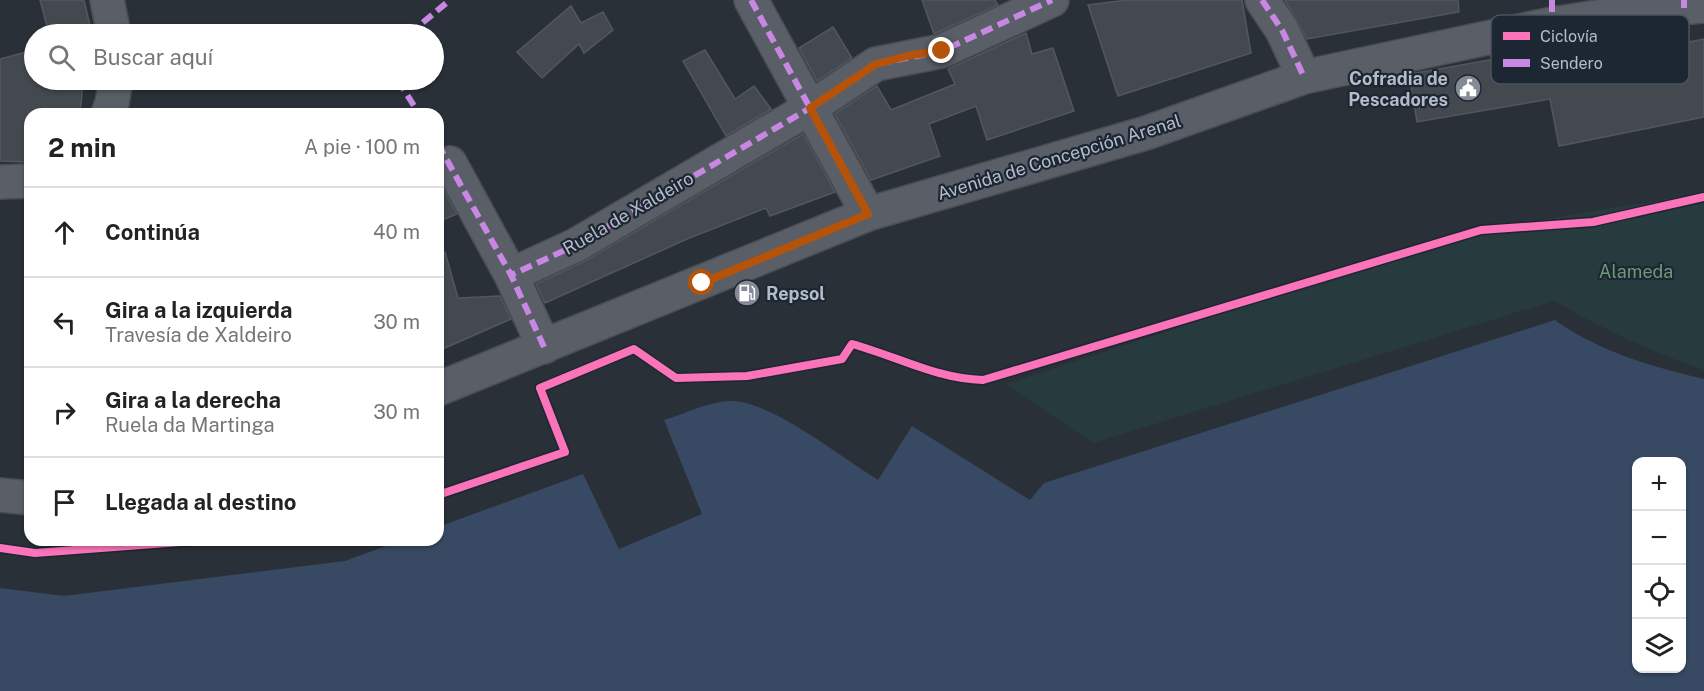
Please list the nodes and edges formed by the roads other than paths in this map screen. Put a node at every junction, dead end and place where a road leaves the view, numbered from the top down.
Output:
1 (107, 0) edge
2 (751, 0) edge
3 (1052, 0) edge
4 (1262, 0) edge
5 (1691, 5) edge
6 (1552, 12) edge
7 (112, 24) edge
8 (1491, 28) edge
9 (1304, 77) junction
10 (114, 90) edge
11 (109, 108) edge
12 (810, 108) junction
13 (450, 163) dead end
14 (24, 181) edge
15 (0, 182) edge
16 (868, 214) junction
17 (512, 275) junction
18 (544, 347) junction
19 (444, 388) edge
20 (0, 495) edge
21 (24, 497) edge

1 - 7 street
2 - 12 street
3 - 12 street, Ruela de Xaldeiro
4 - 9 street
5 - 6 street, Avenida de Concepción Arenal
8 - 9 street, Avenida de Concepción Arenal
9 - 16 street, Avenida de Concepción Arenal
10 - 11 street
12 - 16 street
12 - 17 street, Ruela de Xaldeiro
13 - 17 street
14 - 15 street
16 - 18 street, Avenida de Concepción Arenal
17 - 18 street
18 - 19 street, Avenida de Concepción Arenal
20 - 21 street

